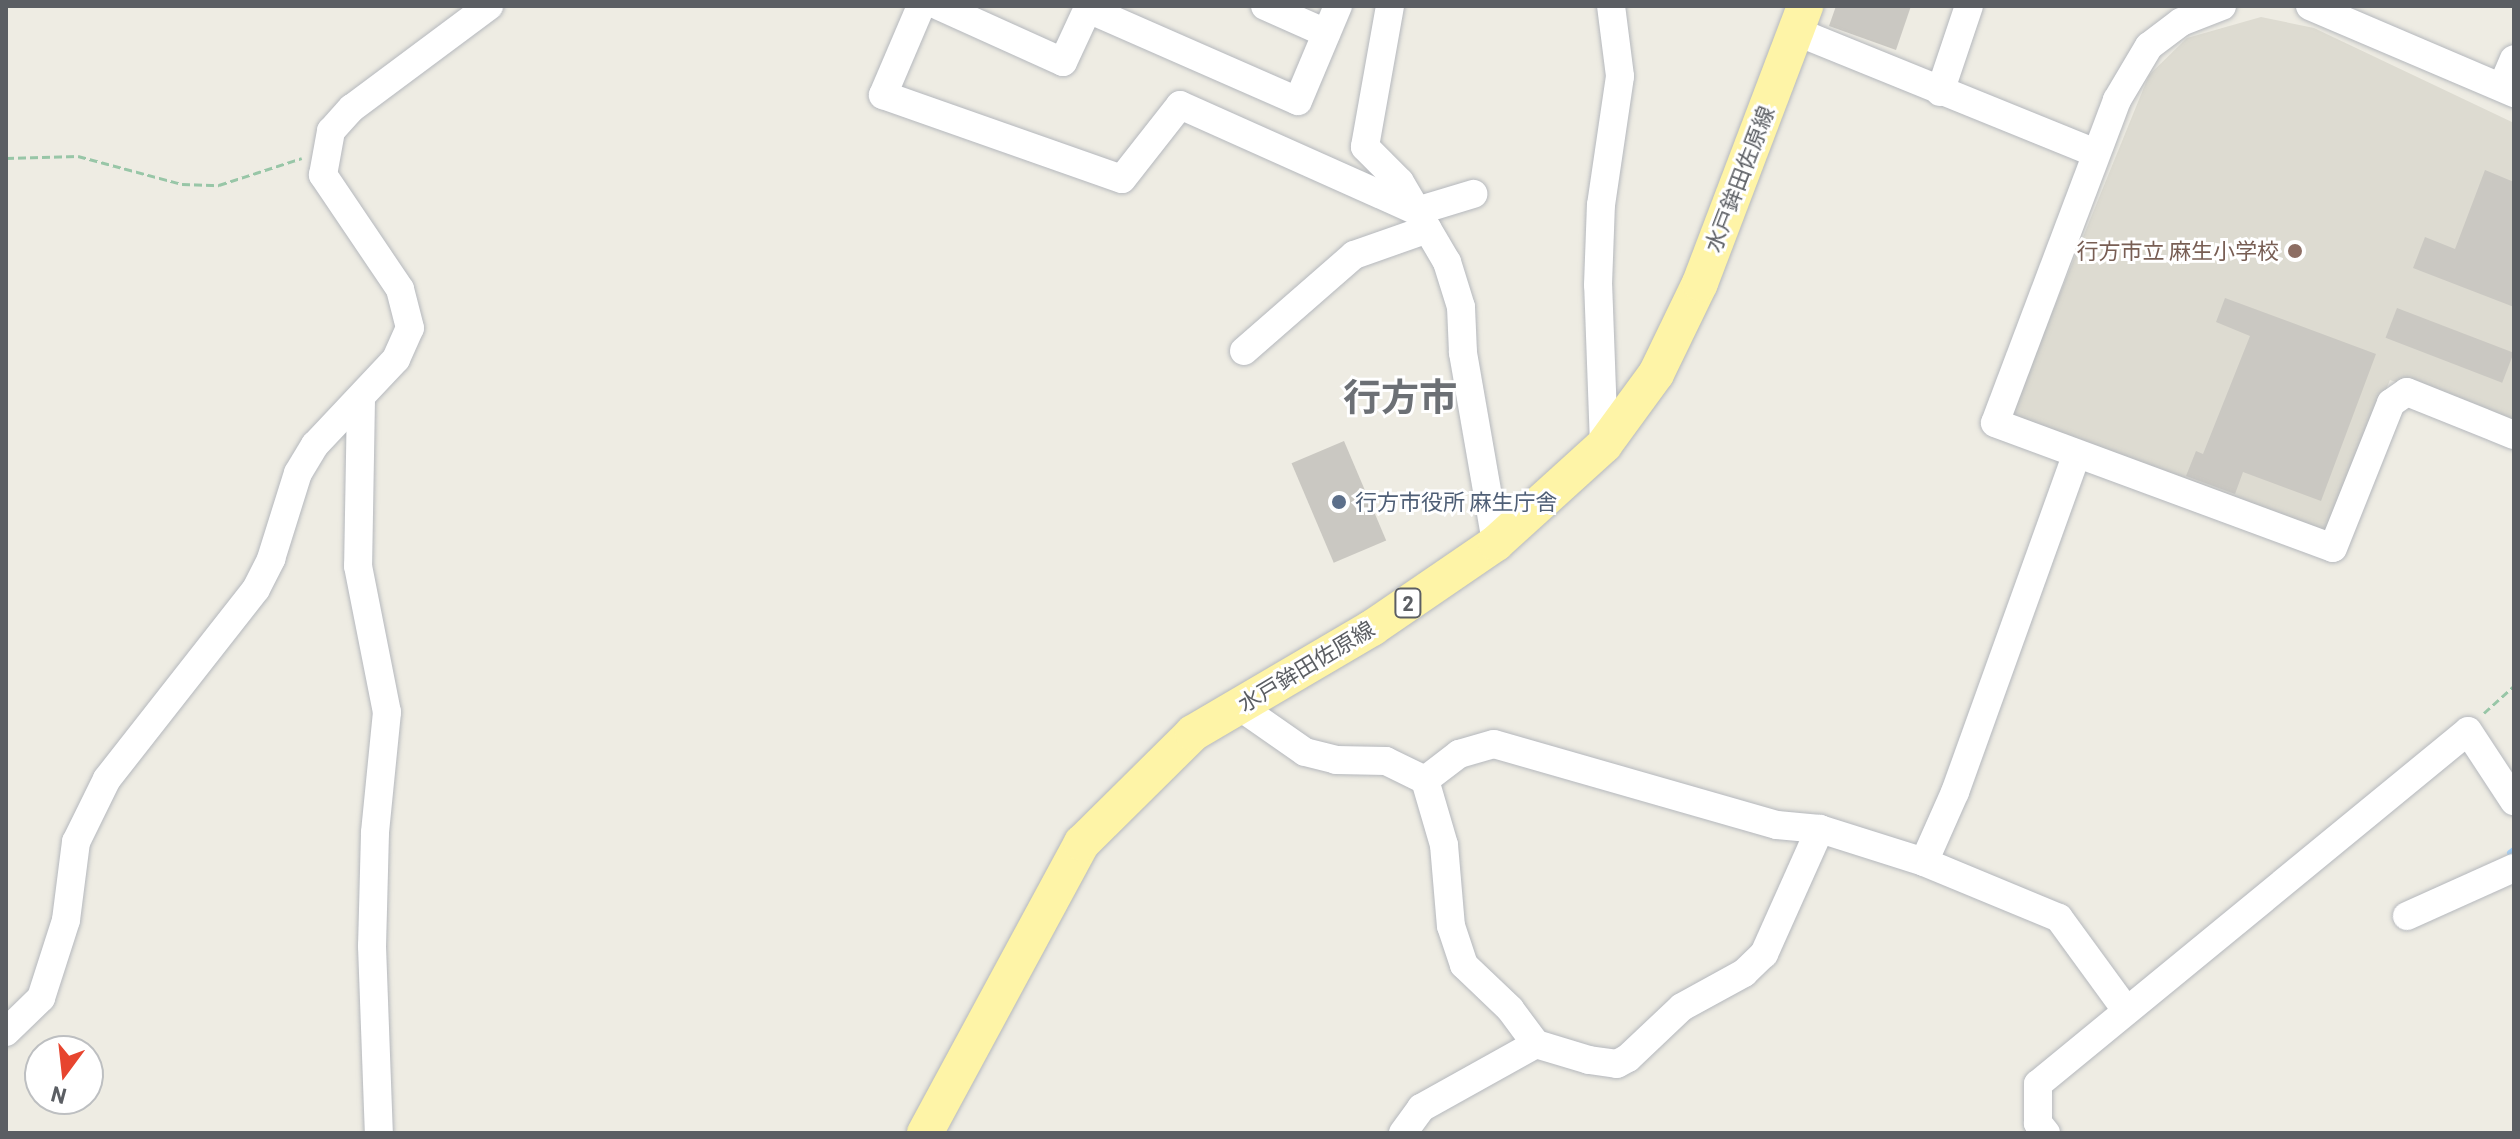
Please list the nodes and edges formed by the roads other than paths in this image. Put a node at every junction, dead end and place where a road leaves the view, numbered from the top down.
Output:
1 (489, 6) edge
2 (921, 6) edge
3 (939, 6) edge
4 (1265, 6) edge
5 (1338, 6) edge
6 (1390, 6) edge
7 (1611, 6) edge
8 (1969, 6) edge
9 (2222, 6) edge
10 (2310, 6) edge
11 (1088, 8) edge
12 (1800, 18) edge
13 (1326, 33) junction
14 (2514, 59) edge
15 (2508, 90) edge
16 (1940, 92) junction
17 (2096, 153) junction
18 (1473, 194) dead end
19 (1422, 220) junction
20 (1244, 351) dead end
21 (361, 399) junction
22 (2514, 435) edge
23 (1604, 445) junction
24 (2077, 454) junction
25 (1496, 543) junction
26 (1239, 706) junction
27 (1425, 780) junction
28 (2514, 801) edge
29 (1820, 829) junction
30 (1924, 862) junction
31 (2514, 868) edge
32 (2407, 916) dead end
33 (2126, 1010) junction
34 (6, 1032) edge
35 (1536, 1044) junction
36 (379, 1133) edge
37 (925, 1133) edge
38 (1403, 1133) edge
39 (2046, 1133) edge

1 - 21 street
2 - 19 street
3 - 11 street
4 - 13 street
5 - 13 street
6 - 19 street
7 - 23 street
8 - 16 street
9 - 17 street
10 - 15 street
11 - 13 street
12 - 16 street
12 - 23 main road, 水戸鉾田佐原線 / 2
14 - 15 street
16 - 17 street
17 - 24 street
18 - 19 street
19 - 20 street
19 - 25 street
21 - 34 street
21 - 36 street
22 - 24 street
23 - 25 main road, 水戸鉾田佐原線 / 2
24 - 30 street
25 - 26 main road, 水戸鉾田佐原線 / 2
26 - 27 street
26 - 37 main road, 水戸鉾田佐原線 / 2
27 - 29 street
27 - 35 street
28 - 33 street
29 - 30 street
29 - 35 street
30 - 33 street
31 - 32 street
33 - 39 street
35 - 38 street

